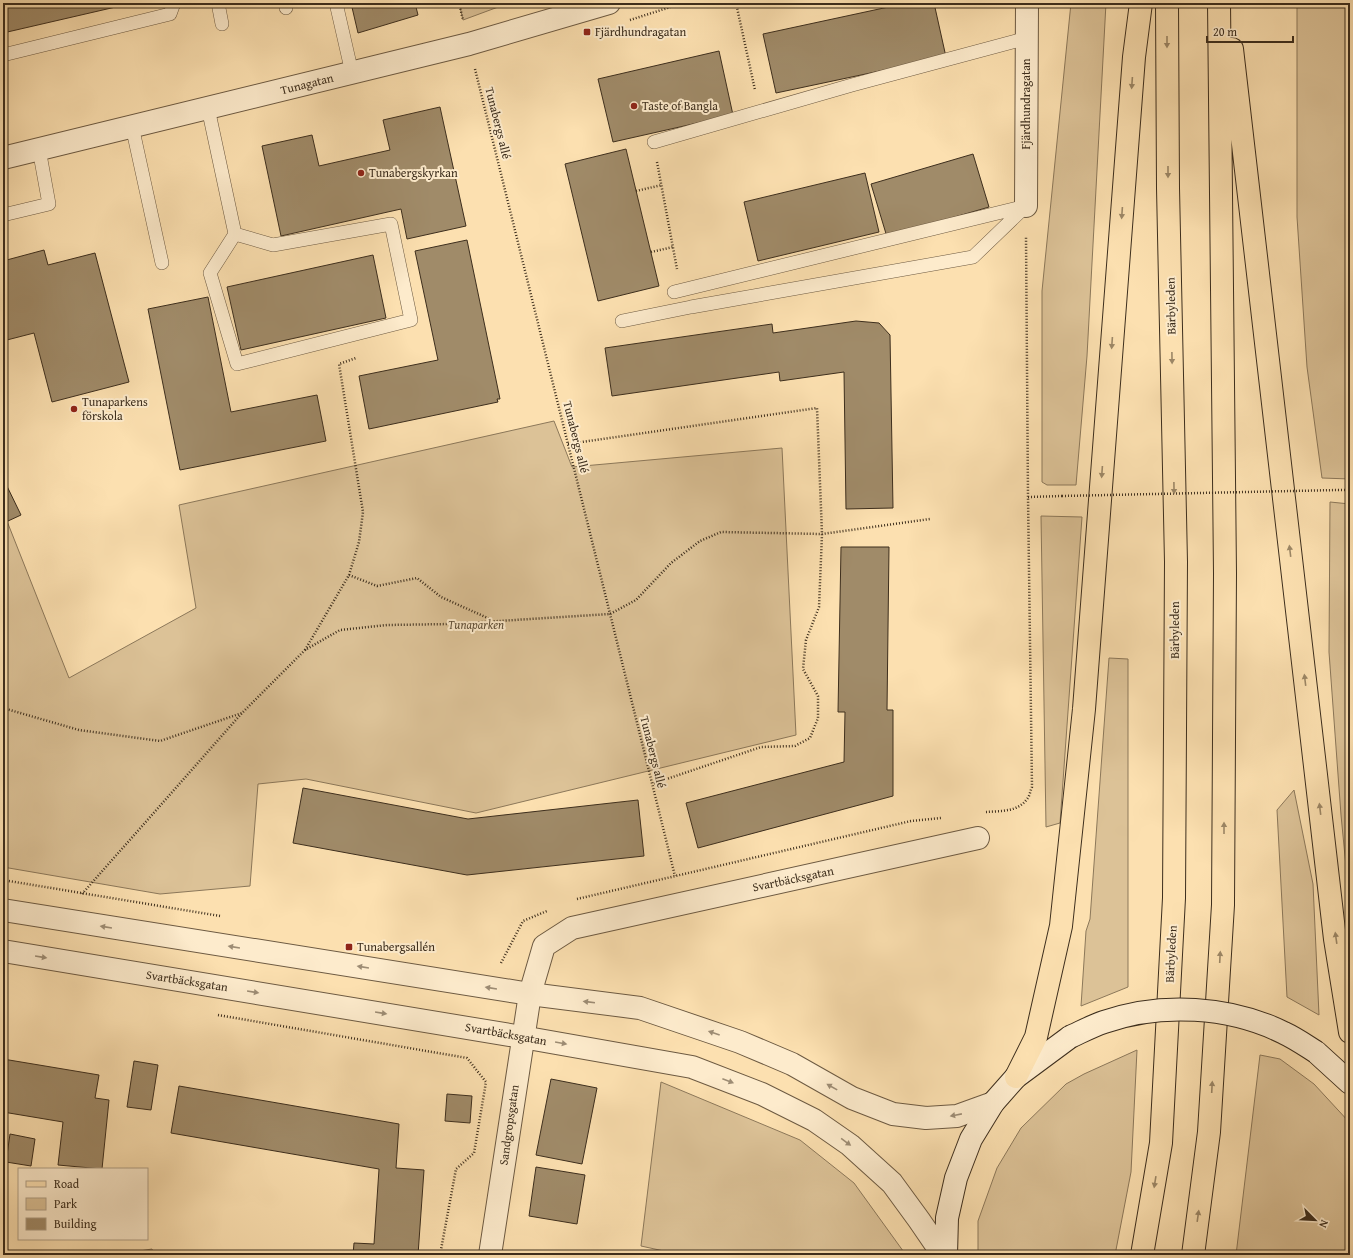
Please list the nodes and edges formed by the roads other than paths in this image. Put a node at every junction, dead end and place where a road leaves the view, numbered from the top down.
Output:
1 (174, 3) edge
2 (218, 3) edge
3 (336, 3) edge
4 (609, 3) edge
5 (1027, 3) edge
6 (1141, 3) edge
7 (1167, 3) edge
8 (1219, 3) edge
9 (1226, 3) edge
10 (222, 24) dead end
11 (1026, 38) junction
12 (3, 55) edge
13 (352, 72) junction
14 (208, 108) junction
15 (132, 126) junction
16 (654, 142) road end
17 (39, 149) junction
18 (3, 158) edge
19 (1026, 206) junction
20 (3, 215) edge
21 (235, 234) junction
22 (162, 263) dead end
23 (677, 291) road end
24 (622, 321) dead end
25 (978, 838) dead end
26 (3, 910) edge
27 (3, 951) edge
28 (530, 994) junction
29 (1350, 1032) edge
30 (522, 1037) junction
31 (1016, 1077) junction
32 (1350, 1083) edge
33 (993, 1103) junction
34 (490, 1255) edge
35 (943, 1255) edge
36 (946, 1255) edge
37 (1142, 1255) edge
38 (1192, 1255) edge

1 - 12 lane
2 - 10 lane
3 - 13 lane
4 - 13 street, Tunagatan
5 - 11 street, Fjärdhundragatan
6 -> 31 main road
7 -> 37 main road, Bärbyleden
38 -> 8 main road
29 -> 9 main road
11 - 16 lane
11 - 19 street, Fjärdhundragatan
13 - 14 street, Tunagatan
14 - 15 street, Tunagatan
14 - 21 lane
15 - 17 street, Tunagatan
15 - 22 lane
17 - 18 street, Tunagatan
17 - 20 lane
19 - 23 lane
19 - 24 lane
21 - 21 lane
25 - 28 street, Svartbäcksgatan
28 -> 26 street
27 -> 30 street, Svartbäcksgatan
28 - 30 street, Sandgropsgatan
33 -> 28 street
30 - 34 street, Sandgropsgatan
30 -> 35 street, Svartbäcksgatan
31 - 32 street, bridge
31 - 33 street
33 - 36 street

